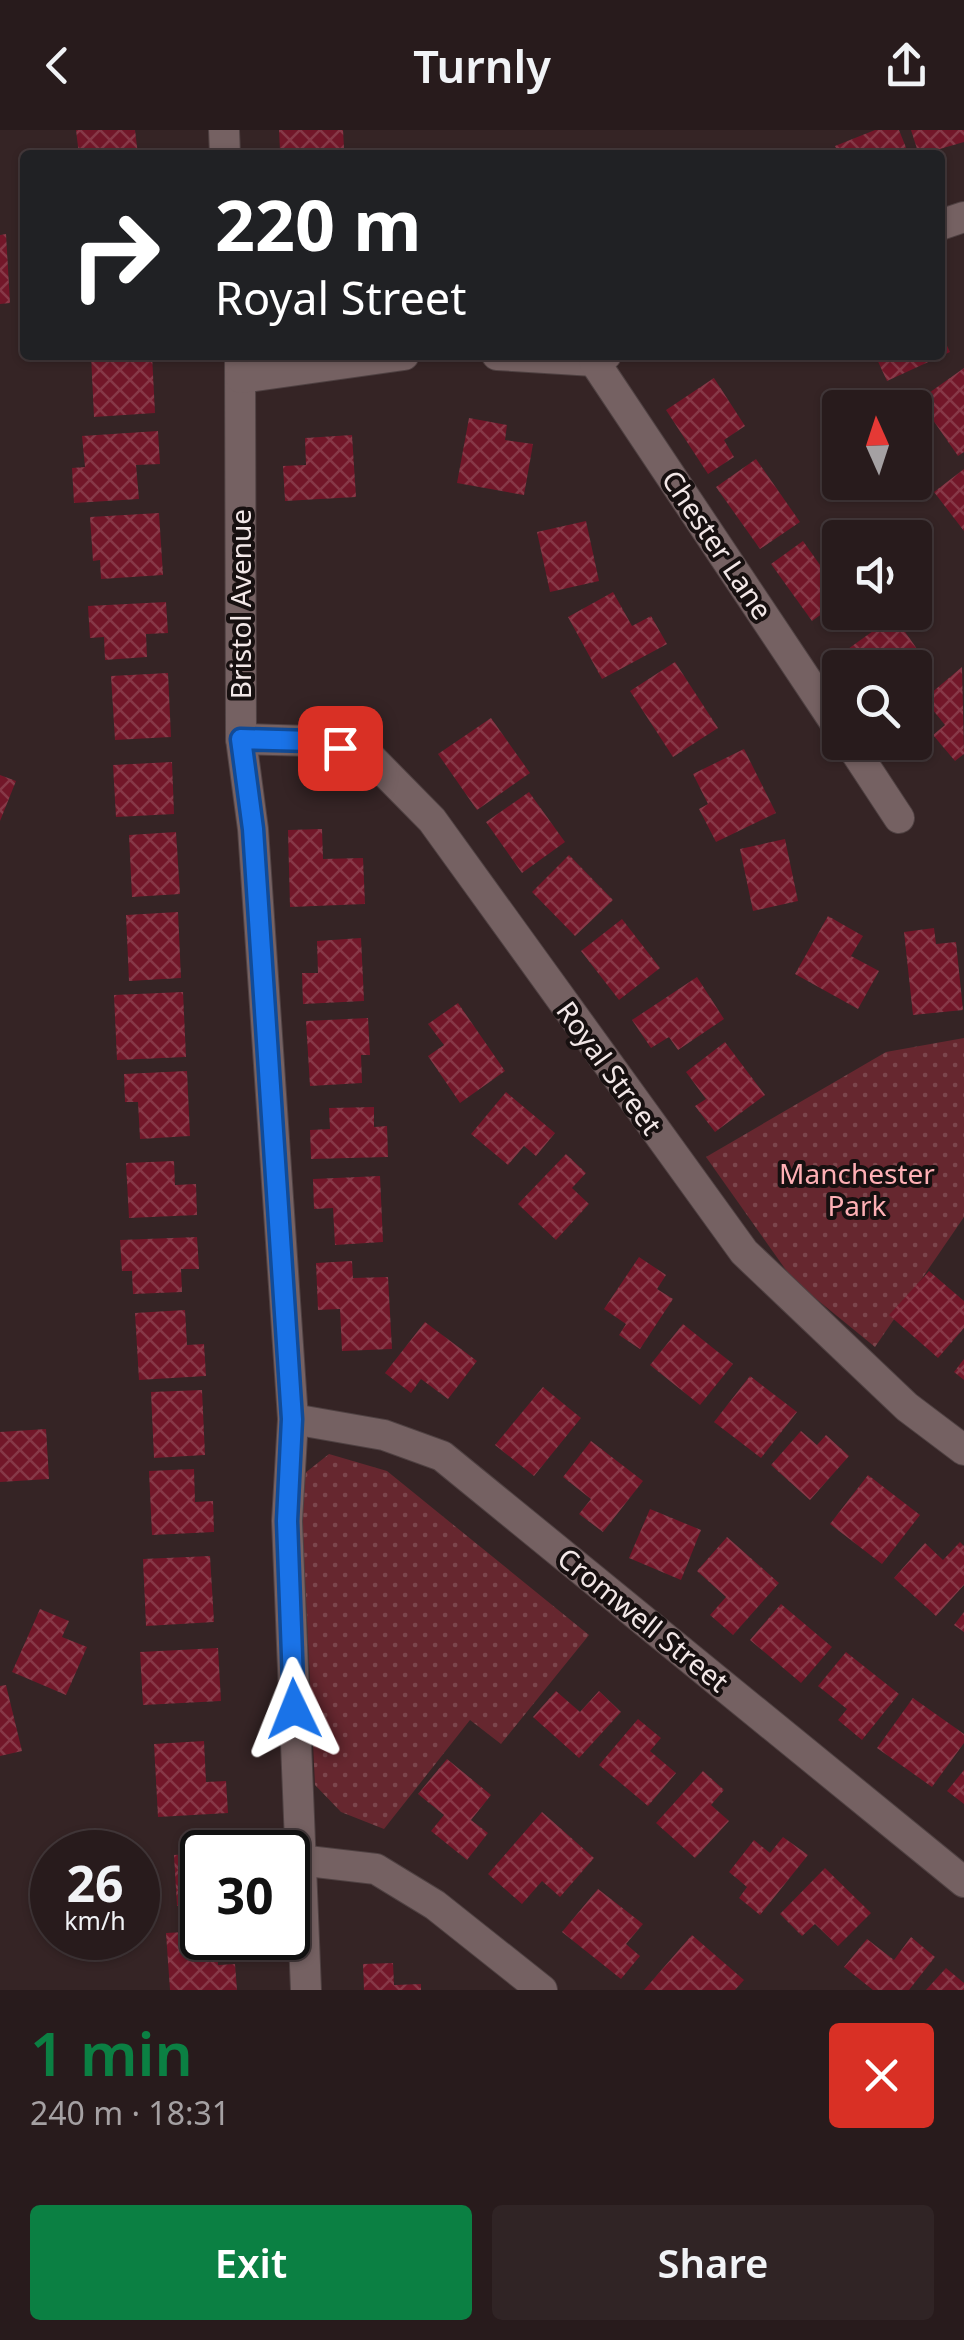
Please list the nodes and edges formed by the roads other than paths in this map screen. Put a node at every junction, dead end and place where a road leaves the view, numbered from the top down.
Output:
1 (336, 360) edge
2 (601, 360) edge
3 (241, 367) edge
4 (822, 702) edge
5 (241, 739) junction
6 (861, 760) edge
7 (899, 818) dead end
8 (292, 1419) junction
9 (964, 1450) edge
10 (298, 1830) edge
11 (310, 1861) edge
12 (964, 1882) edge
13 (304, 1960) edge
14 (306, 1990) edge
15 (542, 1990) edge

1 - 3 street
2 - 4 street, Chester Lane
3 - 5 street, Bristol Avenue
5 - 8 street, Bristol Avenue
5 - 9 street, Royal Street
6 - 7 street
8 - 10 street, Bristol Avenue
8 - 12 street, Cromwell Street
11 - 15 street
13 - 14 street, Bristol Avenue

